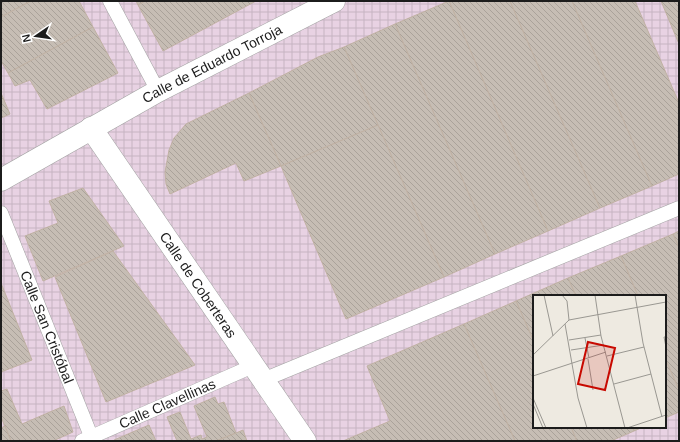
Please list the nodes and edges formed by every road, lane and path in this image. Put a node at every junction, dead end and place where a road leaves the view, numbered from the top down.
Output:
1 (110, 1) edge
2 (334, 1) edge
3 (158, 91) junction
4 (91, 128) junction
5 (1, 180) edge
6 (679, 208) edge
7 (1, 213) edge
8 (258, 373) junction
9 (89, 440) edge
10 (305, 441) edge

1 - 3 lane
2 - 3 street, Calle de Eduardo Torroja
3 - 4 street, Calle de Eduardo Torroja
4 - 5 street, Calle de Eduardo Torroja
4 - 8 street, Calle de Coberteras
6 - 8 lane, Calle Clavellinas
7 - 9 lane, Calle San Cristóbal
8 - 9 lane, Calle Clavellinas
8 - 10 street, Calle de Coberteras

